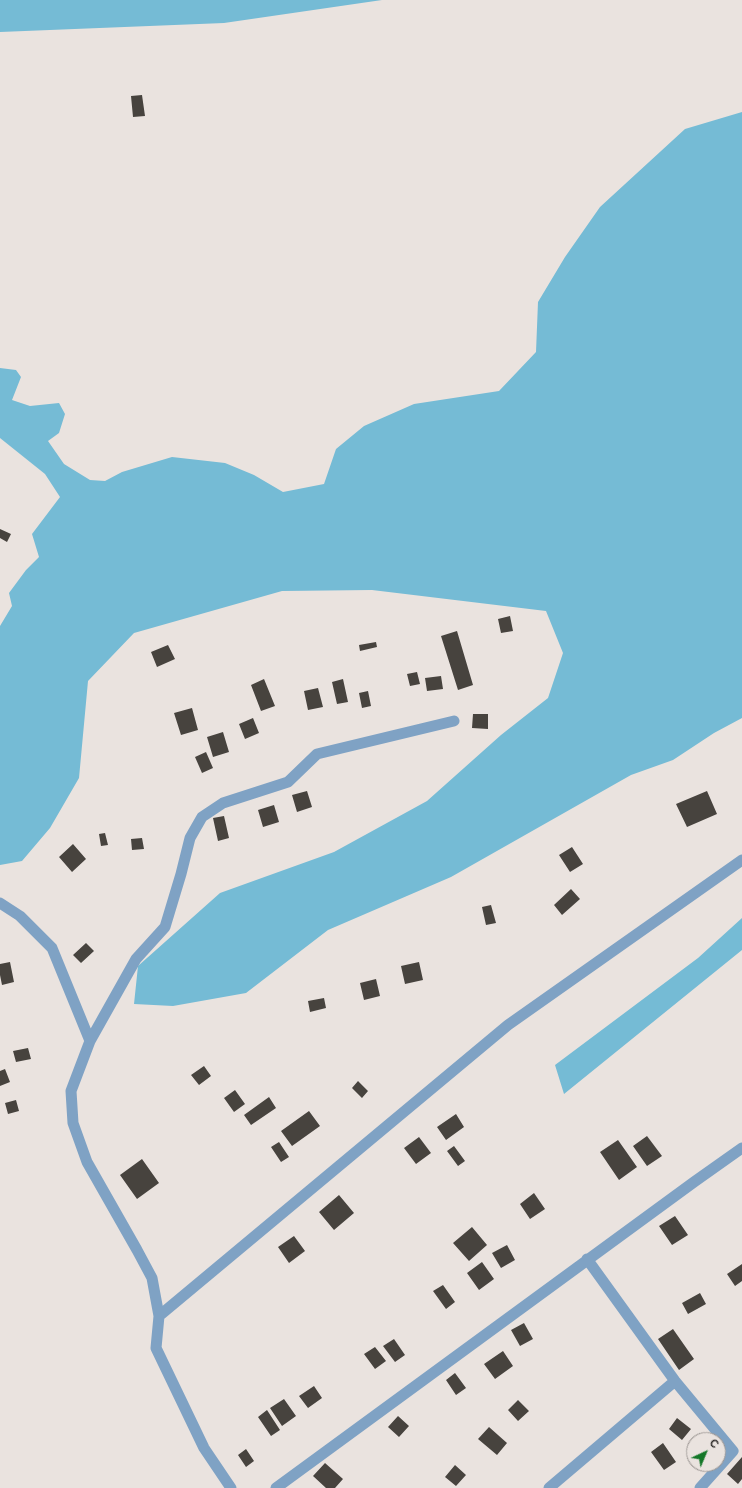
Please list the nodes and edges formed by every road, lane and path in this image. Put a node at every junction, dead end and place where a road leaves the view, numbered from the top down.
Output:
1 (454, 721) dead end
2 (742, 860) edge
3 (0, 903) edge
4 (90, 1041) junction
5 (742, 1148) edge
6 (588, 1259) junction
7 (159, 1316) junction
8 (675, 1381) junction
9 (231, 1488) edge
10 (276, 1488) edge
11 (549, 1488) edge
12 (700, 1488) edge

1 - 4 street
2 - 7 street
3 - 4 street
4 - 7 street
5 - 6 street
6 - 8 street
6 - 10 street
7 - 9 street
8 - 11 street
8 - 12 street

